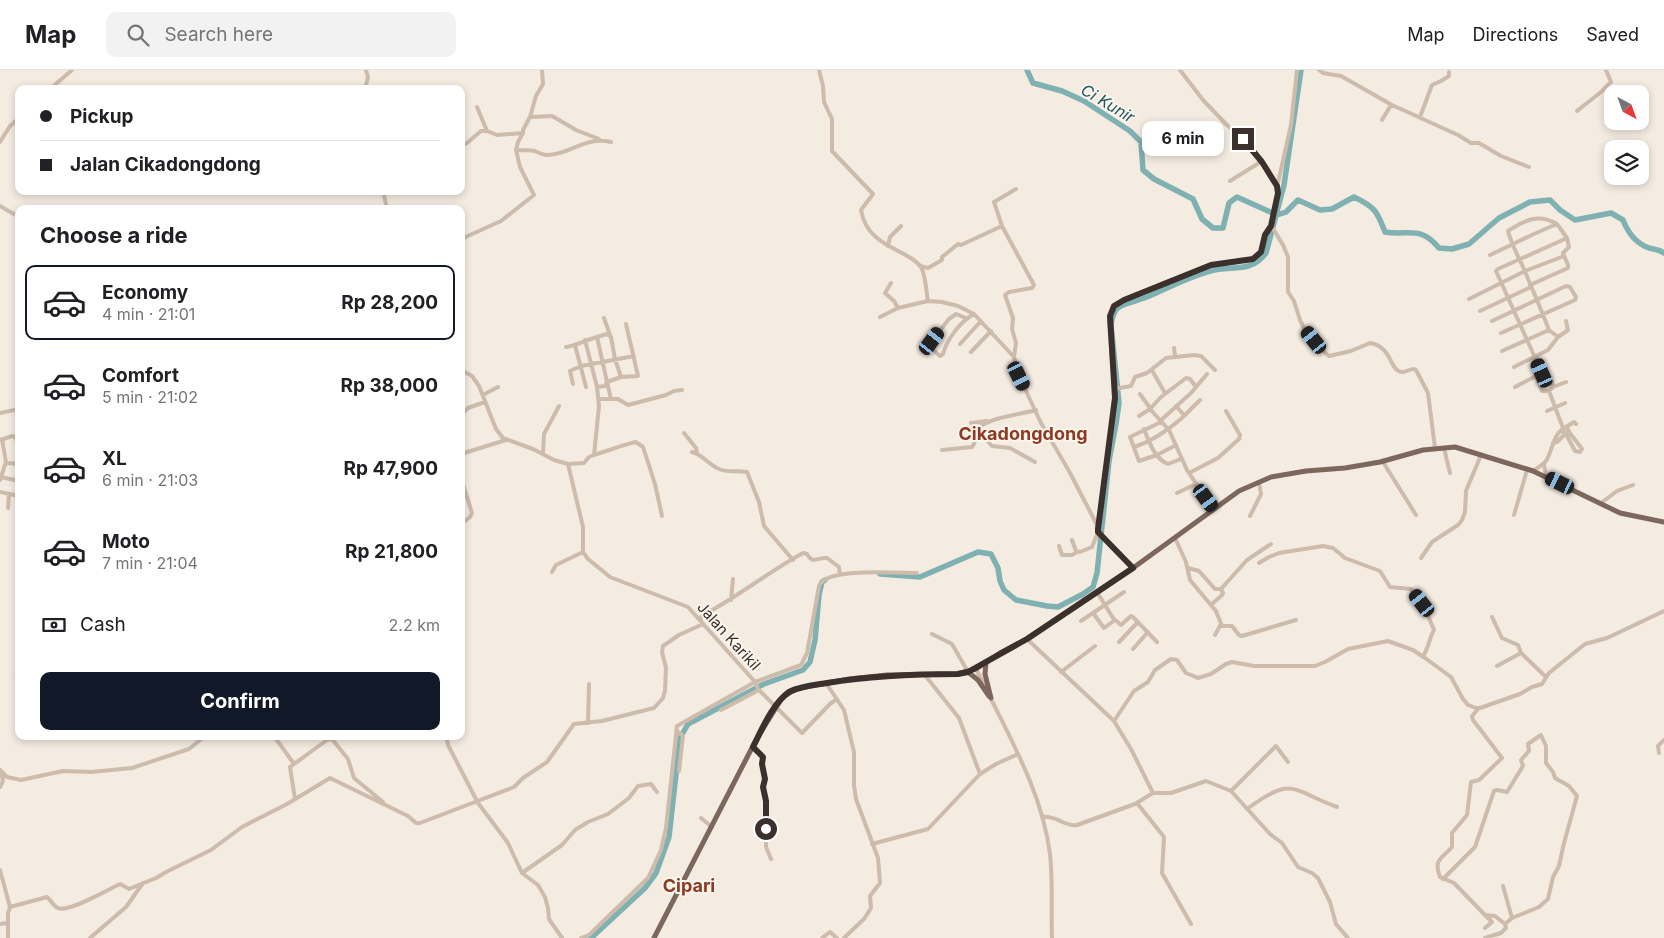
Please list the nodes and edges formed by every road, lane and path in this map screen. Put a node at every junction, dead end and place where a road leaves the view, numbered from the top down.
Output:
1 (72, 70) edge
2 (366, 70) edge
3 (542, 70) edge
4 (819, 70) edge
5 (1180, 70) edge
6 (1296, 70) edge
7 (1319, 70) edge
8 (1606, 70) edge
9 (1449, 72) dead end
10 (55, 85) edge
11 (366, 85) edge
12 (1391, 105) junction
13 (476, 107) dead end
14 (1578, 111) dead end
15 (530, 117) junction
16 (1420, 117) junction
17 (1382, 120) dead end
18 (15, 122) edge
19 (487, 131) junction
20 (523, 133) junction
21 (603, 141) junction
22 (0, 142) edge
23 (611, 142) dead end
24 (465, 144) edge
25 (516, 150) junction
26 (1262, 162) junction
27 (1529, 167) dead end
28 (1230, 181) dead end
29 (1277, 186) junction
30 (1016, 189) dead end
31 (0, 206) edge
32 (15, 214) edge
33 (1556, 224) junction
34 (901, 226) dead end
35 (1002, 226) junction
36 (1272, 227) junction
37 (465, 237) edge
38 (1567, 238) junction
39 (1513, 245) junction
40 (888, 246) junction
41 (1490, 255) dead end
42 (1564, 256) junction
43 (1519, 259) junction
44 (920, 266) junction
45 (1525, 271) junction
46 (1500, 281) junction
47 (892, 283) dead end
48 (1531, 285) junction
49 (1508, 298) junction
50 (1468, 299) dead end
51 (1536, 299) junction
52 (928, 301) junction
53 (898, 308) junction
54 (1513, 310) junction
55 (1480, 311) dead end
56 (1542, 313) junction
57 (974, 314) junction
58 (880, 317) dead end
59 (604, 318) dead end
60 (966, 318) junction
61 (981, 321) junction
62 (1492, 321) dead end
63 (1566, 321) dead end
64 (626, 324) dead end
65 (1520, 324) junction
66 (1549, 330) junction
67 (991, 331) junction
68 (1501, 333) dead end
69 (610, 335) junction
70 (597, 337) junction
71 (1558, 337) junction
72 (585, 340) junction
73 (1527, 341) junction
74 (960, 344) dead end
75 (575, 345) junction
76 (566, 346) dead end
77 (1174, 348) dead end
78 (1502, 351) dead end
79 (971, 352) dead end
80 (634, 356) junction
81 (1014, 356) junction
82 (1175, 356) junction
83 (1534, 357) junction
84 (615, 359) junction
85 (604, 362) junction
86 (591, 364) junction
87 (581, 366) junction
88 (1514, 366) dead end
89 (1215, 370) dead end
90 (465, 372) edge
91 (1153, 372) dead end
92 (1207, 374) dead end
93 (1540, 374) junction
94 (621, 377) junction
95 (607, 382) junction
96 (1566, 382) dead end
97 (573, 384) dead end
98 (1514, 386) dead end
99 (498, 387) dead end
100 (586, 387) dead end
101 (1196, 387) junction
102 (1553, 387) junction
103 (597, 388) junction
104 (1117, 389) junction
105 (682, 390) dead end
106 (1549, 392) junction
107 (1165, 393) junction
108 (1140, 394) dead end
109 (484, 395) junction
110 (611, 399) junction
111 (600, 400) junction
112 (1200, 400) dead end
113 (485, 402) junction
114 (1565, 403) dead end
115 (559, 406) dead end
116 (1176, 406) junction
117 (1555, 407) junction
118 (1150, 409) junction
119 (15, 410) edge
120 (1036, 410) junction
121 (1547, 410) dead end
122 (465, 411) edge
123 (1226, 411) dead end
124 (0, 413) edge
125 (1139, 416) dead end
126 (1184, 416) junction
127 (986, 421) junction
128 (1160, 421) junction
129 (971, 423) dead end
130 (1144, 429) junction
131 (977, 430) junction
132 (1169, 430) junction
133 (1566, 431) junction
134 (684, 433) dead end
135 (15, 438) edge
136 (1, 440) edge
137 (506, 440) junction
138 (1149, 442) junction
139 (1176, 446) junction
140 (1134, 447) junction
141 (1436, 448) junction
142 (1444, 448) junction
143 (942, 450) dead end
144 (465, 453) edge
145 (543, 454) junction
146 (2, 455) edge
147 (594, 455) junction
148 (1157, 455) junction
149 (1481, 455) junction
150 (1181, 459) junction
151 (6, 462) junction
152 (1035, 462) dead end
153 (1382, 462) junction
154 (15, 463) edge
155 (568, 464) junction
156 (1544, 464) junction
157 (1530, 470) junction
158 (1189, 473) junction
159 (1450, 473) dead end
160 (1546, 476) junction
161 (1, 478) edge
162 (15, 480) edge
163 (1259, 482) junction
164 (1196, 484) junction
165 (1633, 485) dead end
166 (465, 490) edge
167 (0, 492) edge
168 (1177, 493) dead end
169 (9, 494) junction
170 (15, 495) edge
171 (1601, 504) junction
172 (8, 508) dead end
173 (1214, 509) junction
174 (1416, 515) dead end
175 (1514, 515) dead end
176 (662, 516) dead end
177 (1250, 516) dead end
178 (465, 521) edge
179 (1664, 522) edge
180 (1099, 532) junction
181 (1174, 538) junction
182 (1072, 540) dead end
183 (1271, 544) dead end
184 (1059, 546) dead end
185 (583, 552) junction
186 (1077, 552) junction
187 (1421, 558) dead end
188 (793, 560) junction
189 (1259, 563) dead end
190 (1133, 568) junction
191 (1188, 568) junction
192 (552, 572) dead end
193 (917, 573) dead end
194 (840, 574) junction
195 (732, 579) dead end
196 (1220, 589) junction
197 (1097, 592) junction
198 (1124, 592) dead end
199 (731, 600) junction
200 (1104, 604) junction
201 (1211, 604) junction
202 (1664, 611) edge
203 (1093, 613) junction
204 (1492, 617) dead end
205 (1115, 620) junction
206 (1296, 620) dead end
207 (1081, 621) dead end
208 (702, 622) junction
209 (1138, 622) junction
210 (1221, 624) junction
211 (1121, 625) junction
212 (1128, 632) junction
213 (1148, 632) junction
214 (932, 634) dead end
215 (1214, 635) dead end
216 (1027, 639) junction
217 (1119, 642) dead end
218 (1157, 642) dead end
219 (1095, 646) dead end
220 (1133, 650) dead end
221 (1521, 653) junction
222 (1423, 656) junction
223 (986, 663) junction
224 (1497, 666) dead end
225 (976, 669) junction
226 (968, 672) junction
227 (1061, 672) junction
228 (924, 674) junction
229 (1546, 677) junction
230 (756, 682) junction
231 (826, 683) junction
232 (589, 684) dead end
233 (758, 689) junction
234 (991, 698) junction
235 (837, 699) junction
236 (776, 706) junction
237 (1478, 708) junction
238 (721, 710) dead end
239 (1114, 721) junction
240 (588, 723) junction
241 (680, 734) junction
242 (200, 740) edge
243 (277, 740) edge
244 (327, 740) edge
245 (334, 740) edge
246 (447, 740) edge
247 (1664, 740) edge
248 (753, 747) junction
249 (1659, 753) dead end
250 (1018, 754) junction
251 (1288, 762) dead end
252 (294, 764) junction
253 (0, 770) edge
254 (679, 771) dead end
255 (980, 774) junction
256 (0, 787) edge
257 (1231, 791) junction
258 (657, 792) dead end
259 (1153, 793) junction
260 (295, 799) junction
261 (477, 802) junction
262 (1137, 803) junction
263 (388, 807) junction
264 (1337, 807) dead end
265 (1247, 809) junction
266 (1042, 817) junction
267 (701, 818) dead end
268 (712, 827) junction
269 (872, 844) junction
270 (771, 860) dead end
271 (0, 871) edge
272 (522, 873) junction
273 (1443, 879) junction
274 (143, 883) junction
275 (1503, 886) dead end
276 (10, 907) junction
277 (1486, 916) junction
278 (1512, 918) junction
279 (8, 923) junction
280 (0, 924) edge
281 (1191, 924) dead end
282 (1505, 924) junction
283 (1485, 928) dead end
284 (8, 938) edge
285 (90, 938) edge
286 (562, 938) edge
287 (581, 938) edge
288 (654, 938) edge
289 (822, 938) edge
290 (837, 938) edge
291 (844, 938) edge
292 (1052, 938) edge
293 (1348, 938) edge
294 (1485, 938) edge

1 - 10 street
2 - 11 street
3 - 15 street
4 - 40 street
5 - 26 street
6 - 29 street
7 - 12 street
8 - 14 street
9 - 16 street
12 - 16 street
12 - 17 street
13 - 19 street
15 - 20 street
15 - 21 street
16 - 27 street
18 - 22 street
19 - 20 street
19 - 24 street
20 - 25 street
21 - 23 street
21 - 25 street
25 - 37 street
26 - 28 street
26 - 29 street
29 - 36 street
30 - 35 street
31 - 32 street
33 - 38 street
33 - 39 street
33 - 39 street
34 - 40 street
35 - 44 street
35 - 81 street
36 - 104 street
36 - 141 street
38 - 42 street
38 - 43 street
39 - 41 street
39 - 43 street
40 - 44 street
42 - 45 street
42 - 48 street
43 - 45 street
43 - 46 street
44 - 52 street
45 - 46 street
45 - 48 street
46 - 49 street
46 - 50 street
47 - 53 street
48 - 49 street
48 - 51 street
49 - 54 street
49 - 55 street
51 - 54 street
51 - 56 street
51 - 56 street
52 - 53 street
52 - 57 street
53 - 58 street
54 - 62 street
54 - 65 street
56 - 65 street
56 - 66 street
57 - 60 street
57 - 61 street
59 - 69 street
60 - 60 street
61 - 67 street
61 - 74 street
63 - 71 street
64 - 80 street
65 - 68 street
65 - 73 street
66 - 71 street
66 - 73 street
67 - 79 street
67 - 81 street
69 - 70 street
69 - 84 street
70 - 72 street
70 - 85 street
71 - 83 street
72 - 75 street
72 - 86 street
73 - 78 street
73 - 83 street
75 - 76 street
75 - 87 street
77 - 82 street
80 - 84 street
80 - 94 street
81 - 120 street
82 - 89 street
82 - 104 street
83 - 88 street
83 - 93 street
84 - 85 street
84 - 94 street
85 - 86 street
85 - 95 street
86 - 87 street
86 - 103 street
87 - 97 street
87 - 100 street
90 - 109 street
91 - 107 street
92 - 101 street
93 - 98 street
93 - 102 street
93 - 106 street
94 - 95 street
95 - 103 street
95 - 110 street
96 - 102 street
99 - 109 street
101 - 107 street
101 - 116 street
102 - 106 street
103 - 111 street
104 - 180 street
105 - 110 street
106 - 117 street
107 - 118 street
108 - 118 street
109 - 113 street
110 - 111 street
111 - 147 street
112 - 126 street
113 - 122 street
113 - 137 street
114 - 117 street
115 - 145 street
116 - 126 street
116 - 128 street
117 - 121 street
117 - 133 street
118 - 125 street
118 - 128 street
119 - 124 street
120 - 127 street
120 - 180 street
123 - 158 street
126 - 132 street
127 - 129 street
127 - 131 street
128 - 130 street
128 - 132 street
130 - 138 street
130 - 140 street
131 - 143 street
131 - 152 street
132 - 138 street
132 - 139 street
133 - 133 street
133 - 156 street
134 - 188 street
135 - 136 street
136 - 146 street
137 - 144 street
137 - 145 street
138 - 140 street
138 - 148 street
139 - 148 street
139 - 150 street
140 - 148 street
141 - 142 main road
141 - 153 main road
142 - 149 main road
142 - 159 street
145 - 155 street
146 - 151 street
147 - 155 street
147 - 176 street
148 - 150 street
149 - 157 main road
149 - 187 street
150 - 158 street
151 - 154 street
151 - 161 street
153 - 163 main road
153 - 174 street
155 - 185 street
156 - 157 street
156 - 160 street
157 - 160 main road
157 - 175 street
158 - 164 street
160 - 171 main road
161 - 162 street
163 - 173 main road
163 - 177 street
164 - 168 street
164 - 173 street
165 - 171 street
166 - 178 street
167 - 169 street
169 - 170 street
169 - 172 street
171 - 179 main road
173 - 181 main road
180 - 186 street
180 - 190 street
181 - 190 main road
181 - 191 street
182 - 186 street
183 - 196 street
184 - 186 street
185 - 192 street
185 - 208 street, Jalan Karikil
188 - 194 street
188 - 199 street
189 - 222 street
190 - 197 main road
191 - 196 street
191 - 201 street
193 - 194 street
194 - 230 street
195 - 199 street
196 - 201 street
197 - 200 street
197 - 216 main road
198 - 200 street
199 - 208 street
200 - 203 street
200 - 205 street
201 - 210 street
202 - 229 street
203 - 205 street
203 - 207 street
204 - 221 street
205 - 211 street
206 - 210 street
208 - 230 street, Jalan Karikil
208 - 240 street
209 - 211 street
209 - 212 street
209 - 213 street
210 - 215 street
211 - 212 street
212 - 217 street
213 - 218 street
213 - 220 street
214 - 226 street
216 - 223 main road
216 - 227 street
219 - 227 street
221 - 224 street
221 - 229 street
222 - 237 street
222 - 239 street
223 - 225 main road
223 - 234 main road
225 - 226 main road
225 - 234 street
226 - 228 main road
226 - 234 main road
227 - 239 street
228 - 231 main road
228 - 255 street
229 - 237 street
230 - 233 street
230 - 241 street
231 - 235 street
231 - 236 main road
232 - 240 street
233 - 236 street
233 - 238 street
234 - 250 street
235 - 236 street
235 - 269 street
236 - 248 main road
237 - 273 street
239 - 259 street
240 - 261 street
241 - 254 street
241 - 287 street
242 - 253 street
243 - 252 street
244 - 252 street
245 - 263 street
246 - 261 street
247 - 249 street
248 - 268 main road
248 - 270 street
250 - 255 street
250 - 266 street
251 - 257 street
252 - 260 street
253 - 256 street
255 - 269 street
257 - 259 street
257 - 265 street
258 - 272 street
259 - 262 street
260 - 263 street
260 - 274 street
261 - 263 street
261 - 272 street
262 - 266 street
262 - 281 street
264 - 265 street
265 - 293 street
266 - 292 street
267 - 268 street
268 - 288 main road
269 - 291 street
271 - 276 street
272 - 286 street
273 - 277 street
273 - 278 street
274 - 276 street
274 - 285 street
275 - 278 street
276 - 279 street
277 - 282 street
277 - 283 street
278 - 282 street
279 - 280 street
279 - 284 street
282 - 294 street
289 - 290 street

